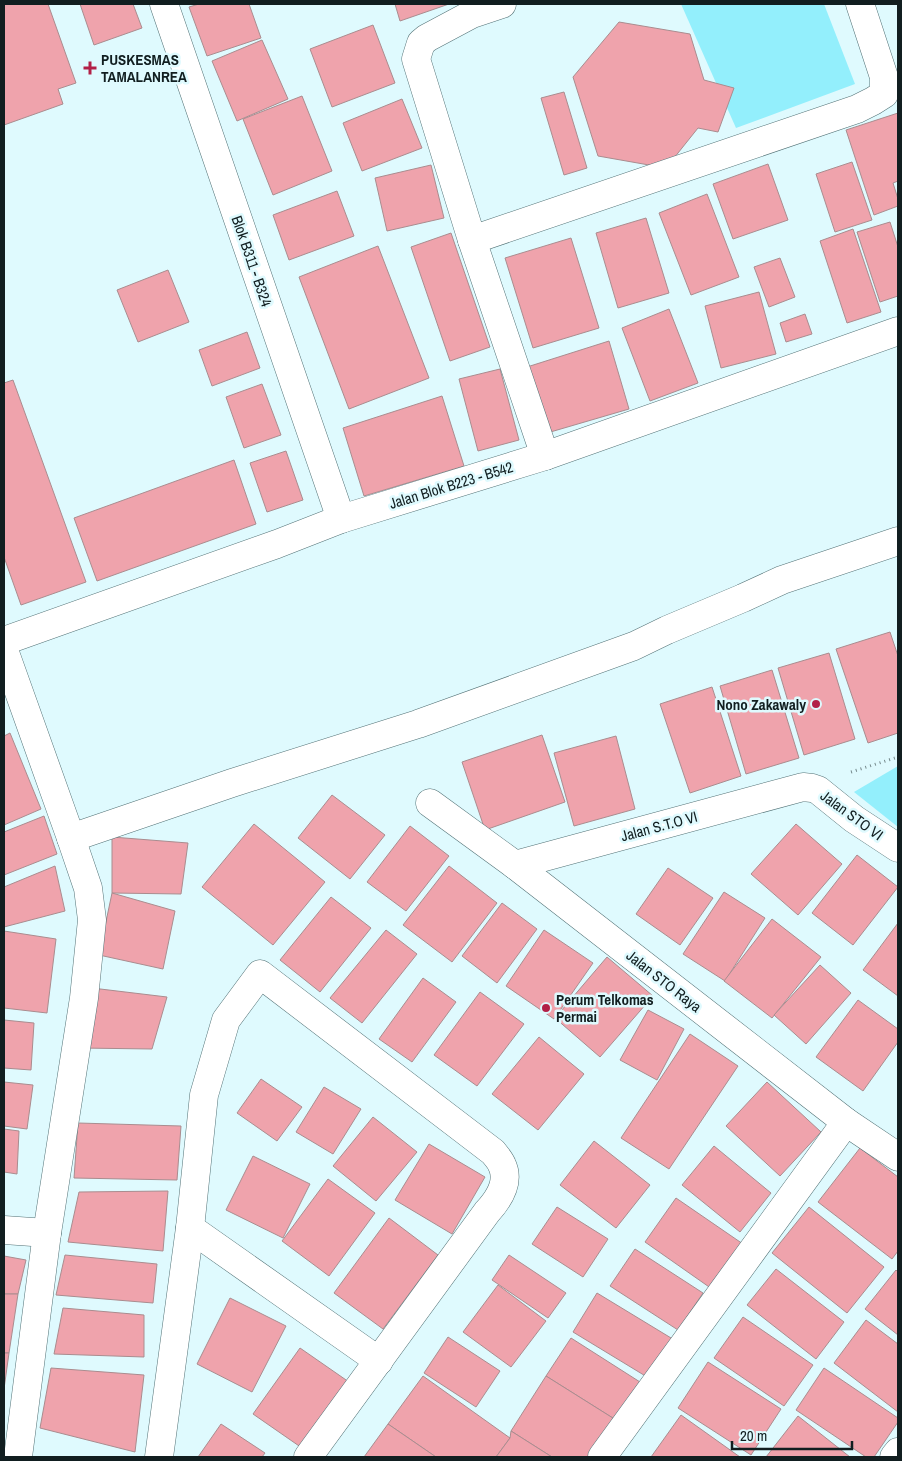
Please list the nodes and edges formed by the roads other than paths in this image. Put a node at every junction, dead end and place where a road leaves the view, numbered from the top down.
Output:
1 (164, 4) edge
2 (502, 4) edge
3 (860, 4) edge
4 (472, 240) junction
5 (898, 331) edge
6 (545, 456) junction
7 (341, 519) junction
8 (898, 541) edge
9 (4, 641) edge
10 (4, 650) edge
11 (803, 787) joint
12 (430, 803) dead end
13 (71, 838) junction
14 (898, 848) edge
15 (515, 865) junction
16 (846, 1122) junction
17 (898, 1158) edge
18 (190, 1228) junction
19 (4, 1230) edge
20 (47, 1233) junction
21 (378, 1361) junction
22 (898, 1452) edge
23 (18, 1457) edge
24 (159, 1457) edge
25 (308, 1457) edge
26 (602, 1457) edge
27 (894, 1457) edge

1 - 7 street, Blok B311 - B324
2 - 4 street
3 - 4 street
4 - 6 street
5 - 6 street, Jalan Blok B223 - B542
6 - 7 street, Jalan Blok B223 - B542
7 - 9 street, Jalan Blok B223 - B542
8 - 13 street
10 - 13 street
11 - 14 street, Jalan STO VI
11 - 15 street, Jalan S.T.O VI
12 - 15 street, Jalan STO Raya
13 - 20 street
15 - 16 street, Jalan STO Raya
16 - 17 street, Jalan STO Raya
16 - 26 street
18 - 21 street
18 - 21 street
18 - 24 street
19 - 20 street
20 - 23 street
21 - 25 street
22 - 27 street

